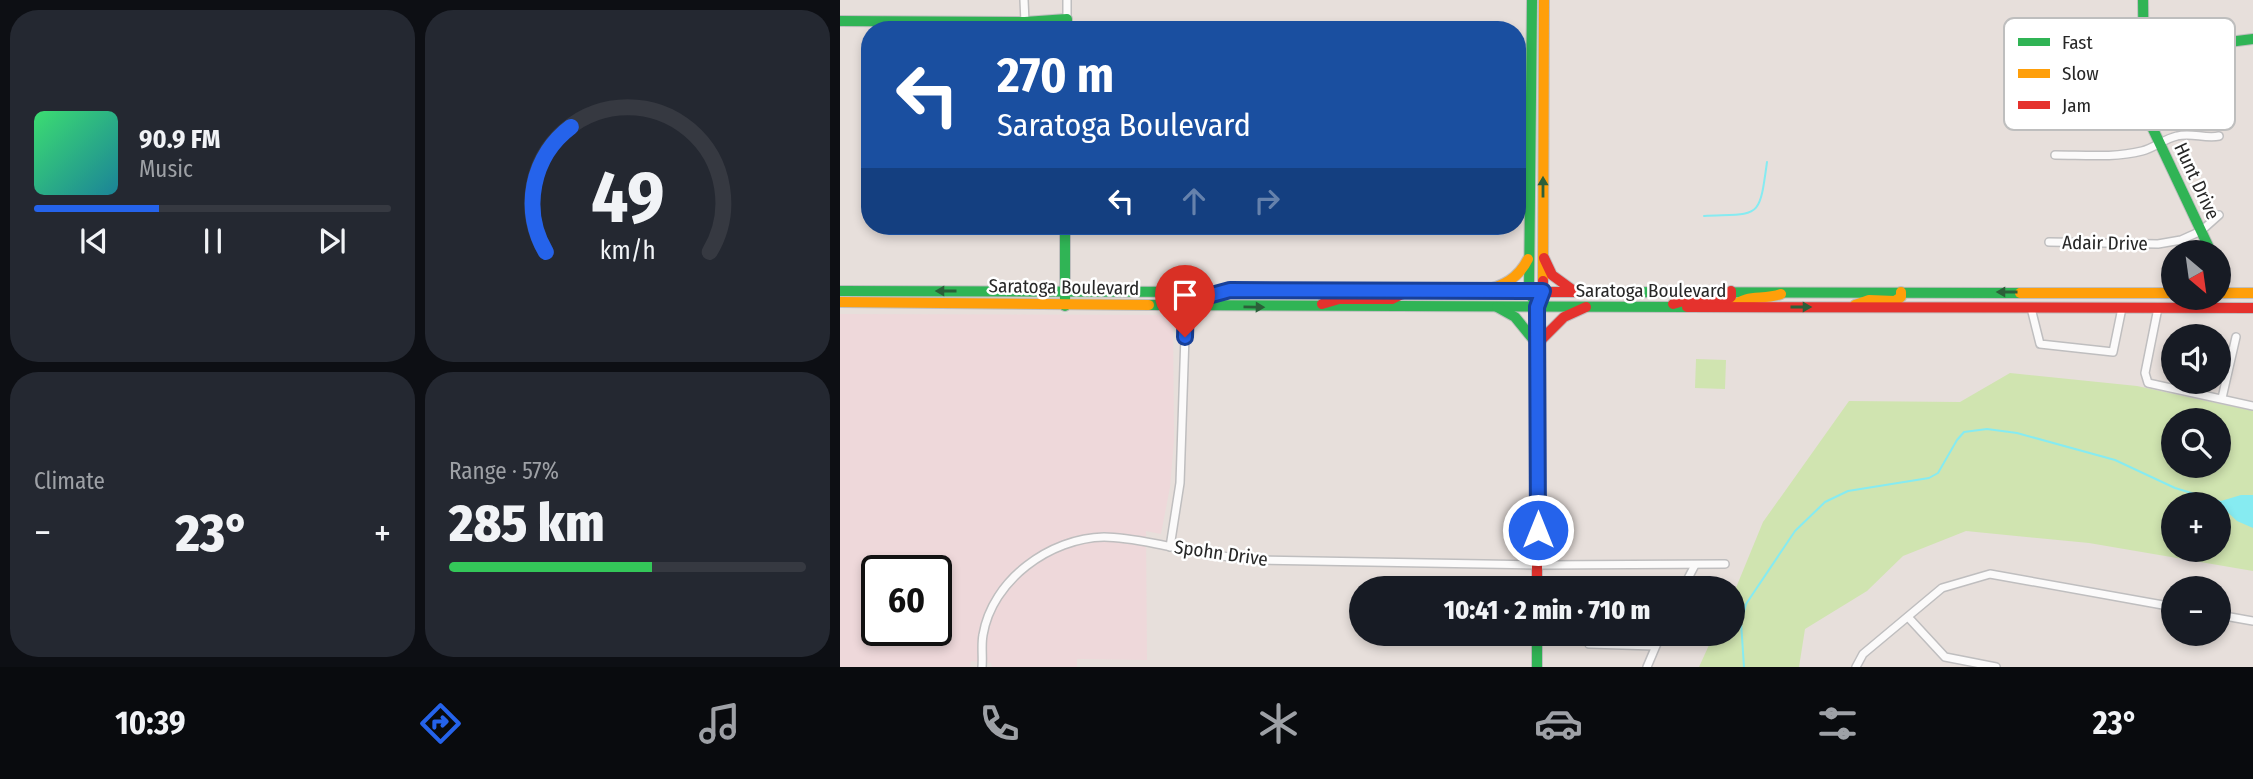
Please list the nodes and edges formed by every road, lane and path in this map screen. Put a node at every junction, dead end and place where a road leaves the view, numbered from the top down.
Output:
1 (1024, 0) edge
2 (1067, 0) edge
3 (1532, 0) edge
4 (1544, 0) edge
5 (2143, 0) edge
6 (2143, 18) edge
7 (840, 21) edge
8 (861, 21) edge
9 (1025, 21) edge
10 (1067, 21) edge
11 (2253, 39) edge
12 (2235, 41) edge
13 (1532, 46) junction
14 (1543, 63) junction
15 (2155, 130) edge
16 (2219, 136) dead end
17 (2160, 144) junction
18 (2055, 155) dead end
19 (2218, 215) dead end
20 (2201, 231) junction
21 (1065, 235) edge
22 (2205, 240) edge
23 (2049, 242) dead end
24 (1543, 256) junction
25 (1529, 257) junction
26 (1230, 290) junction
27 (1400, 290) junction
28 (840, 291) edge
29 (1065, 291) junction
30 (1482, 291) junction
31 (1529, 291) junction
32 (1543, 291) junction
33 (1574, 291) junction
34 (1731, 291) junction
35 (1788, 292) junction
36 (1901, 292) junction
37 (1964, 292) junction
38 (2092, 293) junction
39 (2161, 293) edge
40 (2253, 293) edge
41 (2231, 297) edge
42 (840, 302) edge
43 (2231, 302) edge
44 (1065, 306) junction
45 (1186, 306) junction
46 (1312, 307) junction
47 (1497, 307) junction
48 (1537, 307) junction
49 (1586, 307) junction
50 (1662, 307) junction
51 (1732, 307) junction
52 (1848, 307) junction
53 (1906, 308) junction
54 (2031, 308) junction
55 (2122, 308) junction
56 (2158, 308) junction
57 (2161, 308) edge
58 (2253, 308) edge
59 (2236, 337) dead end
60 (1537, 344) junction
61 (2222, 398) junction
62 (2253, 406) edge
63 (1170, 547) junction
64 (1725, 564) dead end
65 (1538, 565) junction
66 (1695, 565) junction
67 (1538, 576) edge
68 (1689, 576) edge
69 (2161, 605) edge
70 (1908, 617) junction
71 (2231, 617) edge
72 (2253, 621) edge
73 (1537, 646) edge
74 (1655, 646) edge
75 (982, 667) edge
76 (1537, 667) edge
77 (1647, 667) edge
78 (1856, 667) edge
79 (1996, 667) edge

1 - 9 street
2 - 10 street
3 - 13 main road
4 - 14 main road
5 - 6 main road, Hunt Drive
7 - 8 main road
11 - 12 main road
13 - 14 main road
13 - 25 main road
24 -> 14 main road
15 - 17 main road, Hunt Drive
16 - 17 street
17 - 18 street
17 - 20 main road, Hunt Drive
19 - 20 street
20 - 22 main road, Hunt Drive
20 - 23 street, Adair Drive
21 - 29 main road
24 - 32 main road
24 - 33 main road
25 - 30 main road
25 - 31 main road
26 - 27 main road, Saratoga Boulevard
26 - 29 main road, Saratoga Boulevard
26 - 45 main road
27 - 30 main road, Saratoga Boulevard
27 - 46 main road
29 -> 28 main road, Saratoga Boulevard
29 - 44 main road
30 - 31 main road, Saratoga Boulevard
31 - 32 main road, Saratoga Boulevard
31 - 48 main road
32 - 33 main road, Saratoga Boulevard
32 - 48 main road
33 - 34 main road, Saratoga Boulevard
34 - 35 main road, Saratoga Boulevard
34 - 50 main road
35 - 36 main road, Saratoga Boulevard
35 - 51 main road
36 - 37 main road, Saratoga Boulevard
36 - 52 main road
38 -> 37 main road, Saratoga Boulevard
37 - 53 main road
38 - 39 main road, Saratoga Boulevard
38 - 54 main road
40 - 41 main road, Saratoga Boulevard
42 - 44 main road, Saratoga Boulevard
43 - 58 main road, Saratoga Boulevard
44 - 45 main road, Saratoga Boulevard
45 -> 46 main road, Saratoga Boulevard
45 - 63 street
46 - 47 main road, Saratoga Boulevard
47 - 48 main road, Saratoga Boulevard
47 - 60 main road
48 - 49 main road, Saratoga Boulevard
48 - 60 main road
49 - 50 main road, Saratoga Boulevard
49 - 60 main road
50 - 51 main road, Saratoga Boulevard
51 -> 52 main road, Saratoga Boulevard
52 - 53 main road, Saratoga Boulevard
53 - 54 main road, Saratoga Boulevard
54 - 55 main road, Saratoga Boulevard
54 - 55 street
55 - 56 main road, Saratoga Boulevard
56 - 57 main road, Saratoga Boulevard
56 - 61 street
59 - 61 street
60 - 65 main road
61 - 62 street
63 - 65 street, Spohn Drive
63 - 75 street, Spohn Drive
64 - 66 street, Spohn Drive
65 - 66 street, Spohn Drive
65 - 67 main road
66 - 68 street
69 - 70 street
70 - 78 street
70 - 79 street
71 - 72 street
73 - 76 main road
74 - 77 street

